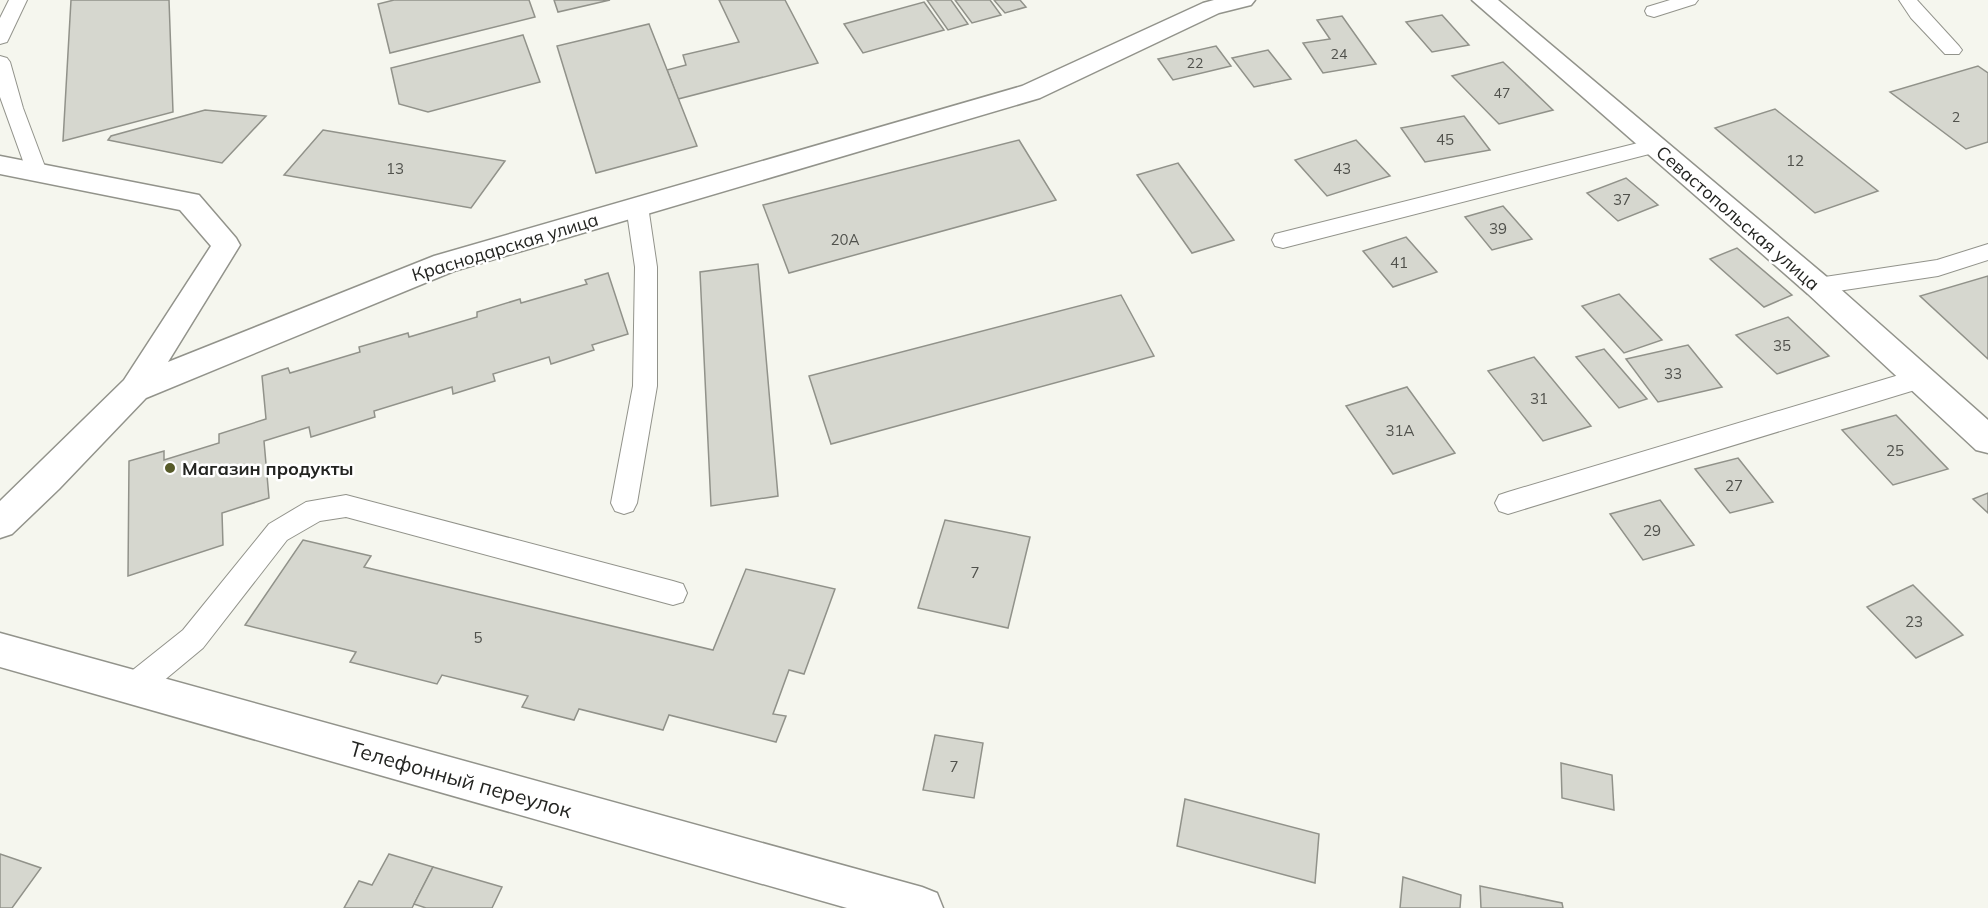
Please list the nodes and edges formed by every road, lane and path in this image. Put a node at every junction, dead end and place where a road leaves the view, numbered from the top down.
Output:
1 (18, 0) edge
2 (1243, 0) edge
3 (1484, 0) edge
4 (1689, 0) edge
5 (1908, 0) edge
6 (1208, 4) edge
7 (1654, 11) dead end
8 (0, 38) edge
9 (1952, 50) dead end
10 (0, 63) edge
11 (1654, 146) junction
12 (0, 165) edge
13 (37, 172) junction
14 (637, 206) junction
15 (1283, 240) dead end
16 (1988, 252) edge
17 (1818, 286) junction
18 (1919, 379) junction
19 (135, 389) junction
20 (1988, 440) edge
21 (624, 503) dead end
22 (1508, 503) dead end
23 (0, 523) edge
24 (674, 593) dead end
25 (0, 650) edge
26 (134, 687) junction
27 (922, 908) edge

1 - 8 lane
2 - 6 street, Краснодарская улица
3 - 11 street, Севастопольская улица
4 - 7 lane
5 - 9 lane
6 - 14 street, Краснодарская улица
10 - 13 lane
11 - 15 lane
11 - 17 street, Севастопольская улица
12 - 13 street
13 - 19 street
14 - 19 street, Краснодарская улица
14 - 21 lane
16 - 17 lane
17 - 18 street, Севастопольская улица
18 - 20 street, Севастопольская улица
18 - 22 lane
19 - 23 street
24 - 26 lane
25 - 26 street, Телефонный переулок
26 - 27 street, Телефонный переулок

